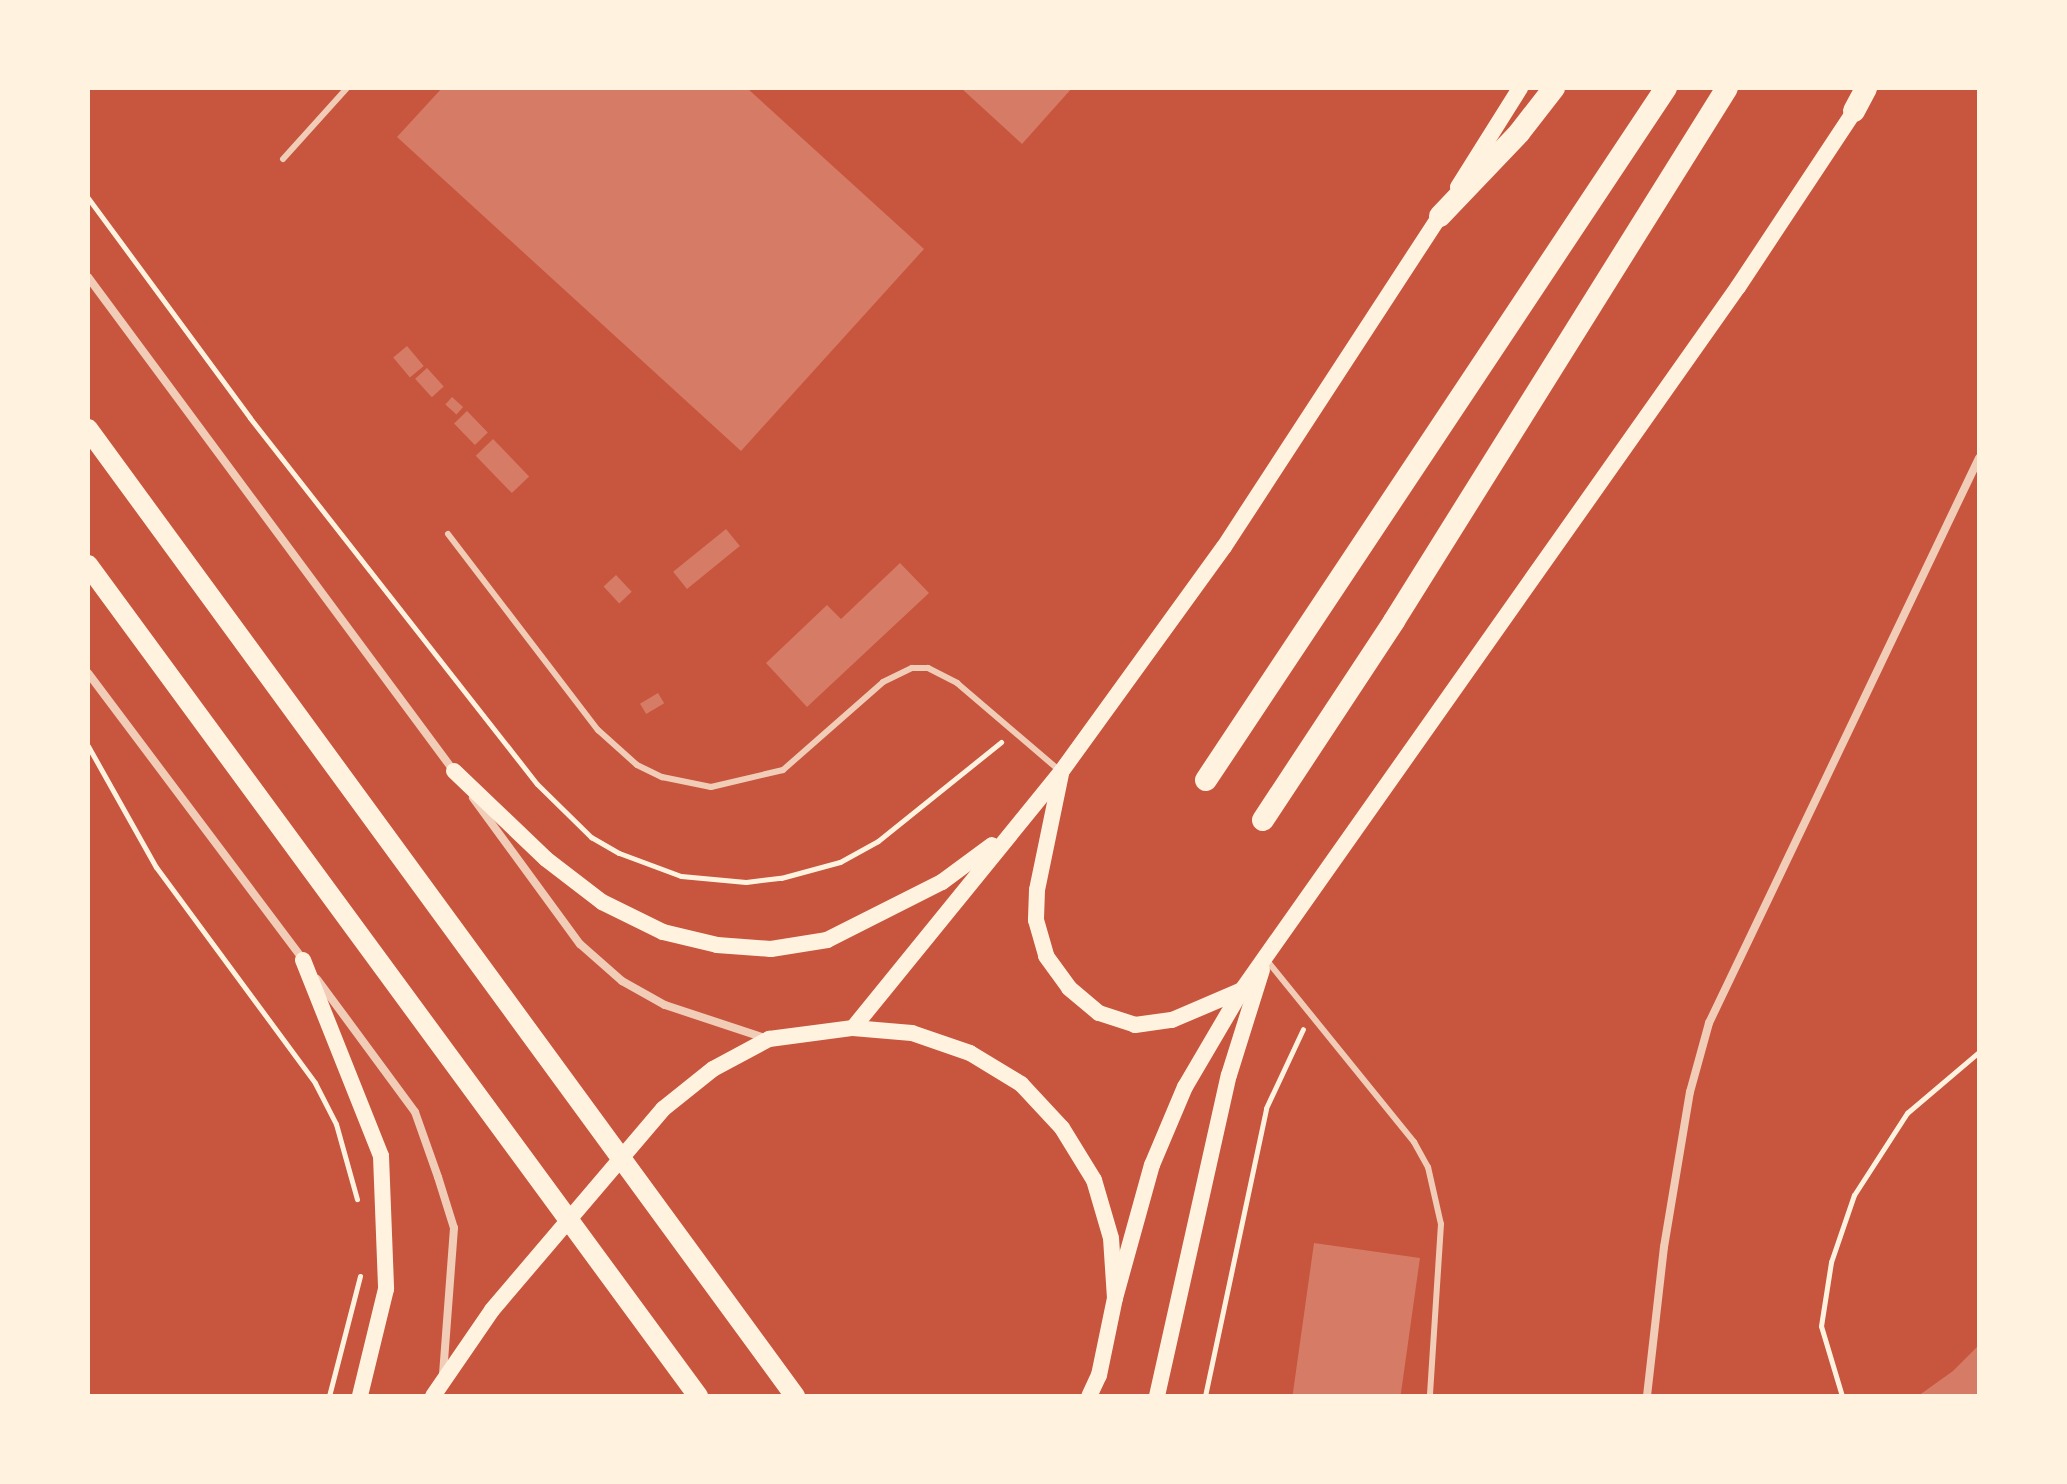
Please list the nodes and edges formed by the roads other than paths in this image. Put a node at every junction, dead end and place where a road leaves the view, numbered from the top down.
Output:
1 (347, 88) edge
2 (1520, 88) edge
3 (1554, 88) edge
4 (1666, 88) edge
5 (1727, 88) edge
6 (1868, 88) edge
7 (1854, 111) joint
8 (283, 159) dead end
9 (1440, 216) junction
10 (88, 277) edge
11 (88, 429) edge
12 (1979, 458) edge
13 (448, 534) dead end
14 (88, 565) edge
15 (88, 673) edge
16 (454, 771) junction
17 (1061, 772) junction
18 (1206, 780) dead end
19 (1263, 820) dead end
20 (1010, 832) junction
21 (1265, 958) junction
22 (303, 960) junction
23 (1242, 990) junction
24 (853, 1028) junction
25 (769, 1039) junction
26 (620, 1154) junction
27 (568, 1218) junction
28 (1115, 1298) junction
29 (442, 1379) junction
30 (360, 1396) edge
31 (433, 1396) edge
32 (698, 1396) edge
33 (795, 1396) edge
34 (1089, 1396) edge
35 (1157, 1396) edge
36 (1430, 1396) edge
37 (1647, 1396) edge

1 - 8 lane
2 - 9 main road
3 - 9 highway
4 - 18 highway
5 - 19 highway
6 - 7 highway
7 - 21 main road
9 - 17 main road
10 - 16 street
11 - 26 main road
12 - 37 street
13 - 17 lane
14 - 27 main road
15 - 22 street
16 - 20 main road
16 - 25 street
17 - 20 main road
17 - 23 main road
20 - 24 main road
21 - 23 main road
21 - 35 main road
21 - 36 lane
22 - 29 street
22 - 30 main road
23 - 28 main road
24 - 25 main road
24 - 28 main road
25 - 26 main road
26 - 27 main road
26 - 33 main road
27 - 29 main road
27 - 32 main road
28 - 34 main road
29 - 31 main road

